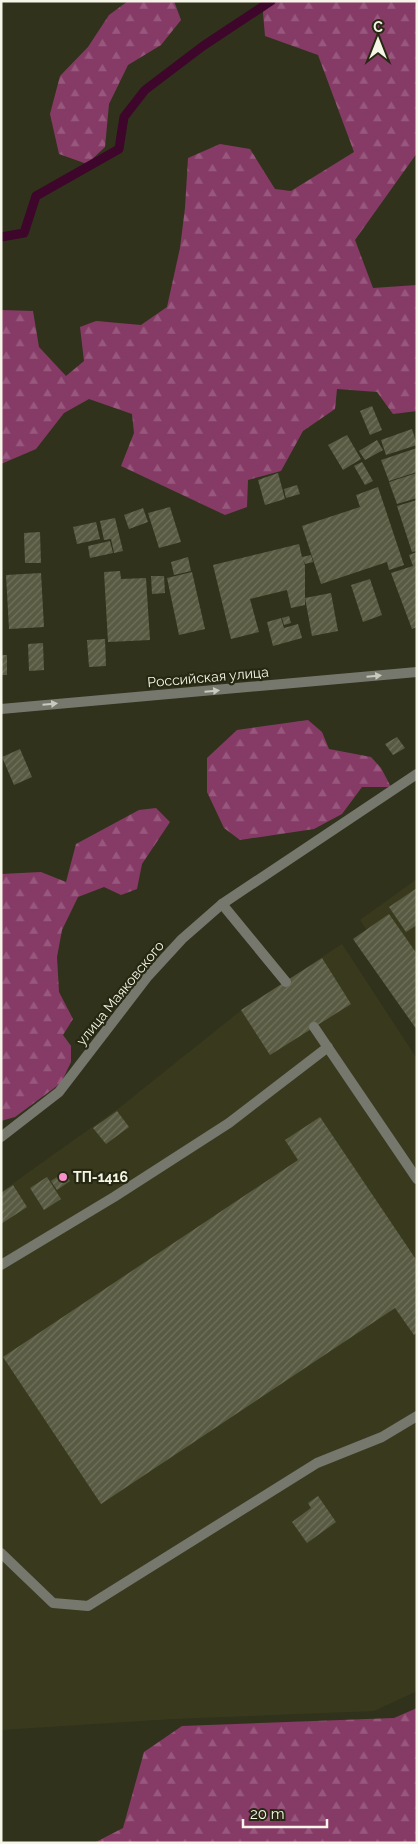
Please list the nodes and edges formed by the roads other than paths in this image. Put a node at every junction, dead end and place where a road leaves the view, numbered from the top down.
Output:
1 (417, 672) edge
2 (1, 709) edge
3 (417, 774) edge
4 (222, 904) junction
5 (286, 982) dead end
6 (314, 1027) dead end
7 (328, 1047) junction
8 (1, 1137) edge
9 (417, 1179) edge
10 (1, 1265) edge
11 (417, 1416) edge
12 (1, 1553) edge

2 -> 1 street, Российская улица
3 - 4 street, улица Маяковского
4 - 5 street
4 - 8 street, улица Маяковского
6 - 7 street
7 - 9 street
7 - 10 street
11 - 12 street

